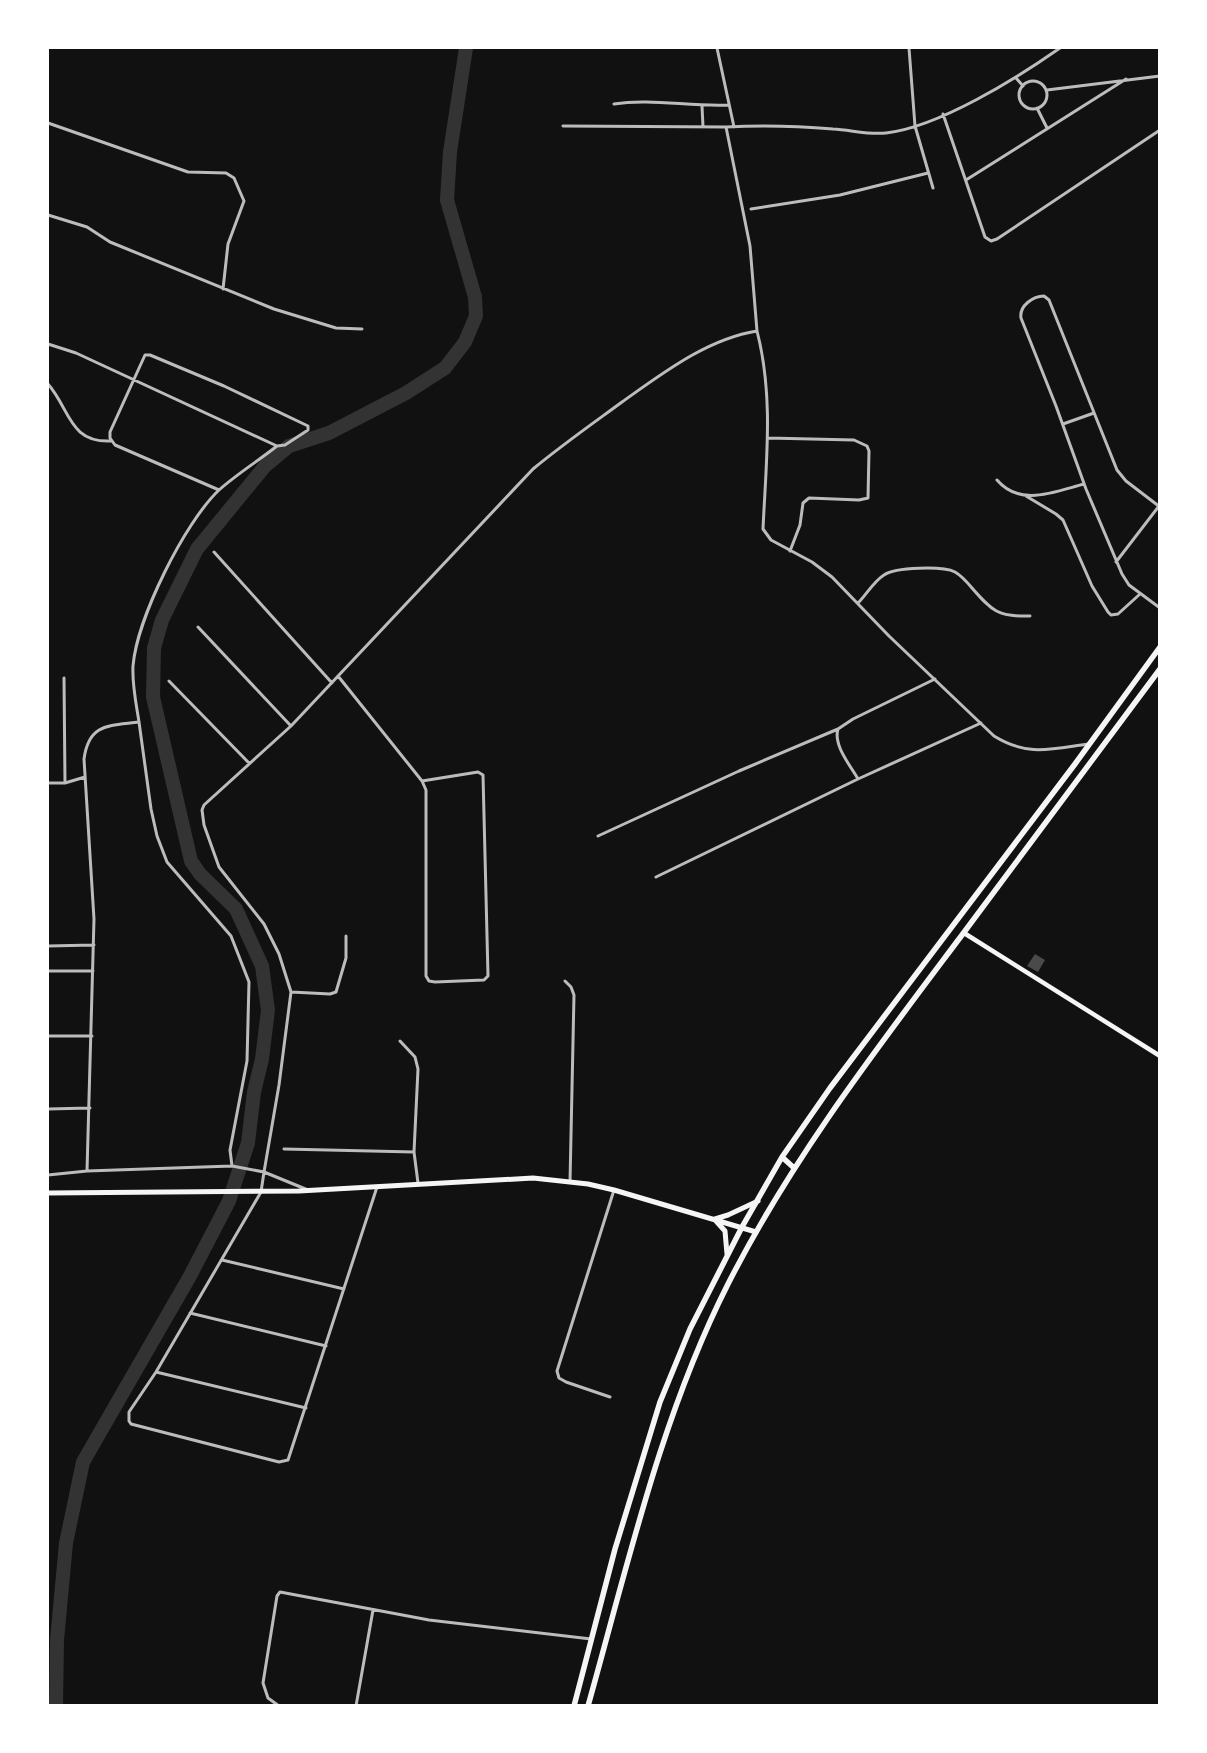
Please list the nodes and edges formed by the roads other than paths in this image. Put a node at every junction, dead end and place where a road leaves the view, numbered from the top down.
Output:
1 (717, 48) edge
2 (909, 48) edge
3 (1060, 48) edge
4 (1160, 76) edge
5 (1016, 78) junction
6 (1126, 79) junction
7 (1023, 86) junction
8 (1047, 90) junction
9 (614, 104) dead end
10 (728, 105) junction
11 (702, 106) junction
12 (1036, 108) junction
13 (943, 114) junction
14 (48, 123) edge
15 (562, 126) dead end
16 (915, 126) junction
17 (703, 127) junction
18 (734, 127) junction
19 (726, 128) junction
20 (1047, 128) junction
21 (1160, 130) edge
22 (928, 173) junction
23 (966, 180) junction
24 (933, 188) dead end
25 (752, 209) dead end
26 (48, 215) edge
27 (223, 289) junction
28 (362, 328) dead end
29 (757, 331) junction
30 (48, 344) edge
31 (134, 380) junction
32 (48, 384) edge
33 (1094, 413) junction
34 (1063, 424) junction
35 (768, 438) junction
36 (111, 441) junction
37 (277, 446) junction
38 (997, 480) dead end
39 (1084, 484) junction
40 (219, 490) junction
41 (1026, 496) junction
42 (1159, 506) edge
43 (790, 551) junction
44 (214, 552) dead end
45 (1116, 562) junction
46 (1140, 594) junction
47 (858, 604) junction
48 (1160, 608) edge
49 (1030, 616) dead end
50 (198, 627) dead end
51 (1160, 647) edge
52 (1160, 669) edge
53 (338, 676) junction
54 (64, 678) dead end
55 (935, 680) junction
56 (169, 681) dead end
57 (332, 683) junction
58 (139, 722) junction
59 (981, 723) junction
60 (291, 726) junction
61 (838, 729) junction
62 (1089, 744) junction
63 (249, 764) junction
64 (85, 777) junction
65 (858, 779) junction
66 (422, 781) junction
67 (48, 783) edge
68 (65, 783) junction
69 (598, 836) dead end
70 (656, 877) dead end
71 (964, 933) junction
72 (346, 936) dead end
73 (48, 946) edge
74 (94, 946) junction
75 (48, 971) edge
76 (93, 971) junction
77 (565, 980) dead end
78 (291, 992) junction
79 (48, 1036) edge
80 (92, 1036) junction
81 (400, 1041) dead end
82 (1160, 1056) edge
83 (90, 1108) junction
84 (48, 1109) edge
85 (284, 1149) dead end
86 (414, 1152) junction
87 (782, 1157) junction
88 (232, 1166) junction
89 (793, 1167) junction
90 (87, 1171) junction
91 (264, 1172) junction
92 (48, 1174) edge
93 (570, 1182) junction
94 (418, 1183) junction
95 (377, 1186) junction
96 (309, 1190) junction
97 (614, 1190) junction
98 (261, 1192) junction
99 (48, 1194) edge
100 (758, 1201) junction
101 (714, 1219) junction
102 (742, 1227) junction
103 (756, 1232) junction
104 (727, 1254) junction
105 (222, 1260) junction
106 (344, 1289) junction
107 (190, 1313) junction
108 (326, 1346) junction
109 (156, 1372) junction
110 (610, 1397) dead end
111 (306, 1408) junction
112 (373, 1610) junction
113 (591, 1638) junction
114 (576, 1696) junction
115 (589, 1703) edge
116 (279, 1706) edge
117 (356, 1706) edge
118 (574, 1706) edge

1 - 10 street
2 - 16 street
3 - 5 street
4 - 6 street
5 - 7 street
5 - 13 street
6 - 8 street
6 - 20 street
7 - 8 street
7 - 12 street
8 - 12 street
9 - 11 street
10 - 11 street
10 - 18 street
11 - 17 street
12 - 20 street
13 - 16 street
13 - 23 street
14 - 27 street
15 - 17 street
16 - 18 street
16 - 22 street
17 - 19 street
18 - 19 street
19 - 29 street
20 - 23 street
21 - 23 street
22 - 24 street
22 - 25 street
26 - 27 street
27 - 28 street
29 - 35 street
29 - 53 street
30 - 31 street
31 - 36 street
31 - 37 street
31 - 37 street
32 - 36 street
33 - 34 street
33 - 34 street
33 - 42 street
34 - 39 street
35 - 43 street
35 - 43 street
36 - 40 street
37 - 40 street
38 - 41 street
39 - 41 street
39 - 45 street
40 - 58 street
41 - 46 street
42 - 45 street
43 - 47 street
44 - 57 street
45 - 46 street
46 - 48 street
47 - 49 street
47 - 55 street
50 - 60 street
51 - 62 highway
52 - 71 highway
53 - 57 street
53 - 66 street
54 - 68 street
55 - 59 street
55 - 61 street
56 - 63 street
57 - 60 street
58 - 64 street
58 - 88 street
59 - 62 street
59 - 65 street
60 - 63 street
61 - 65 street
61 - 69 street
62 - 87 highway
63 - 78 street
64 - 68 street
64 - 74 street
65 - 70 street
66 - 66 street
67 - 68 street
71 - 82 main road
71 - 89 highway
72 - 78 street
73 - 74 street
74 - 76 street
75 - 76 street
76 - 80 street
77 - 93 street
78 - 91 street
79 - 80 street
80 - 83 street
81 - 86 street
83 - 84 street
83 - 90 street
85 - 86 street
86 - 94 street
87 - 89 highway
87 - 100 highway
88 - 90 street
88 - 91 street
89 - 103 highway
90 - 92 street
91 - 96 street
91 - 98 street
93 - 94 main road
93 - 97 main road
94 - 95 main road
95 - 96 main road
95 - 106 street
96 - 98 main road
97 - 101 main road
97 - 110 street
98 - 99 main road
98 - 105 street
100 - 101 main road
100 - 102 highway
101 - 102 main road
101 - 104 main road
102 - 103 main road
102 - 104 highway
103 - 115 highway
104 - 113 highway
105 - 106 street
105 - 107 street
106 - 108 street
107 - 108 street
107 - 109 street
108 - 111 street
109 - 111 street
109 - 111 street
112 - 113 street
112 - 116 street
112 - 117 street
113 - 114 highway
114 - 115 highway
114 - 118 highway

